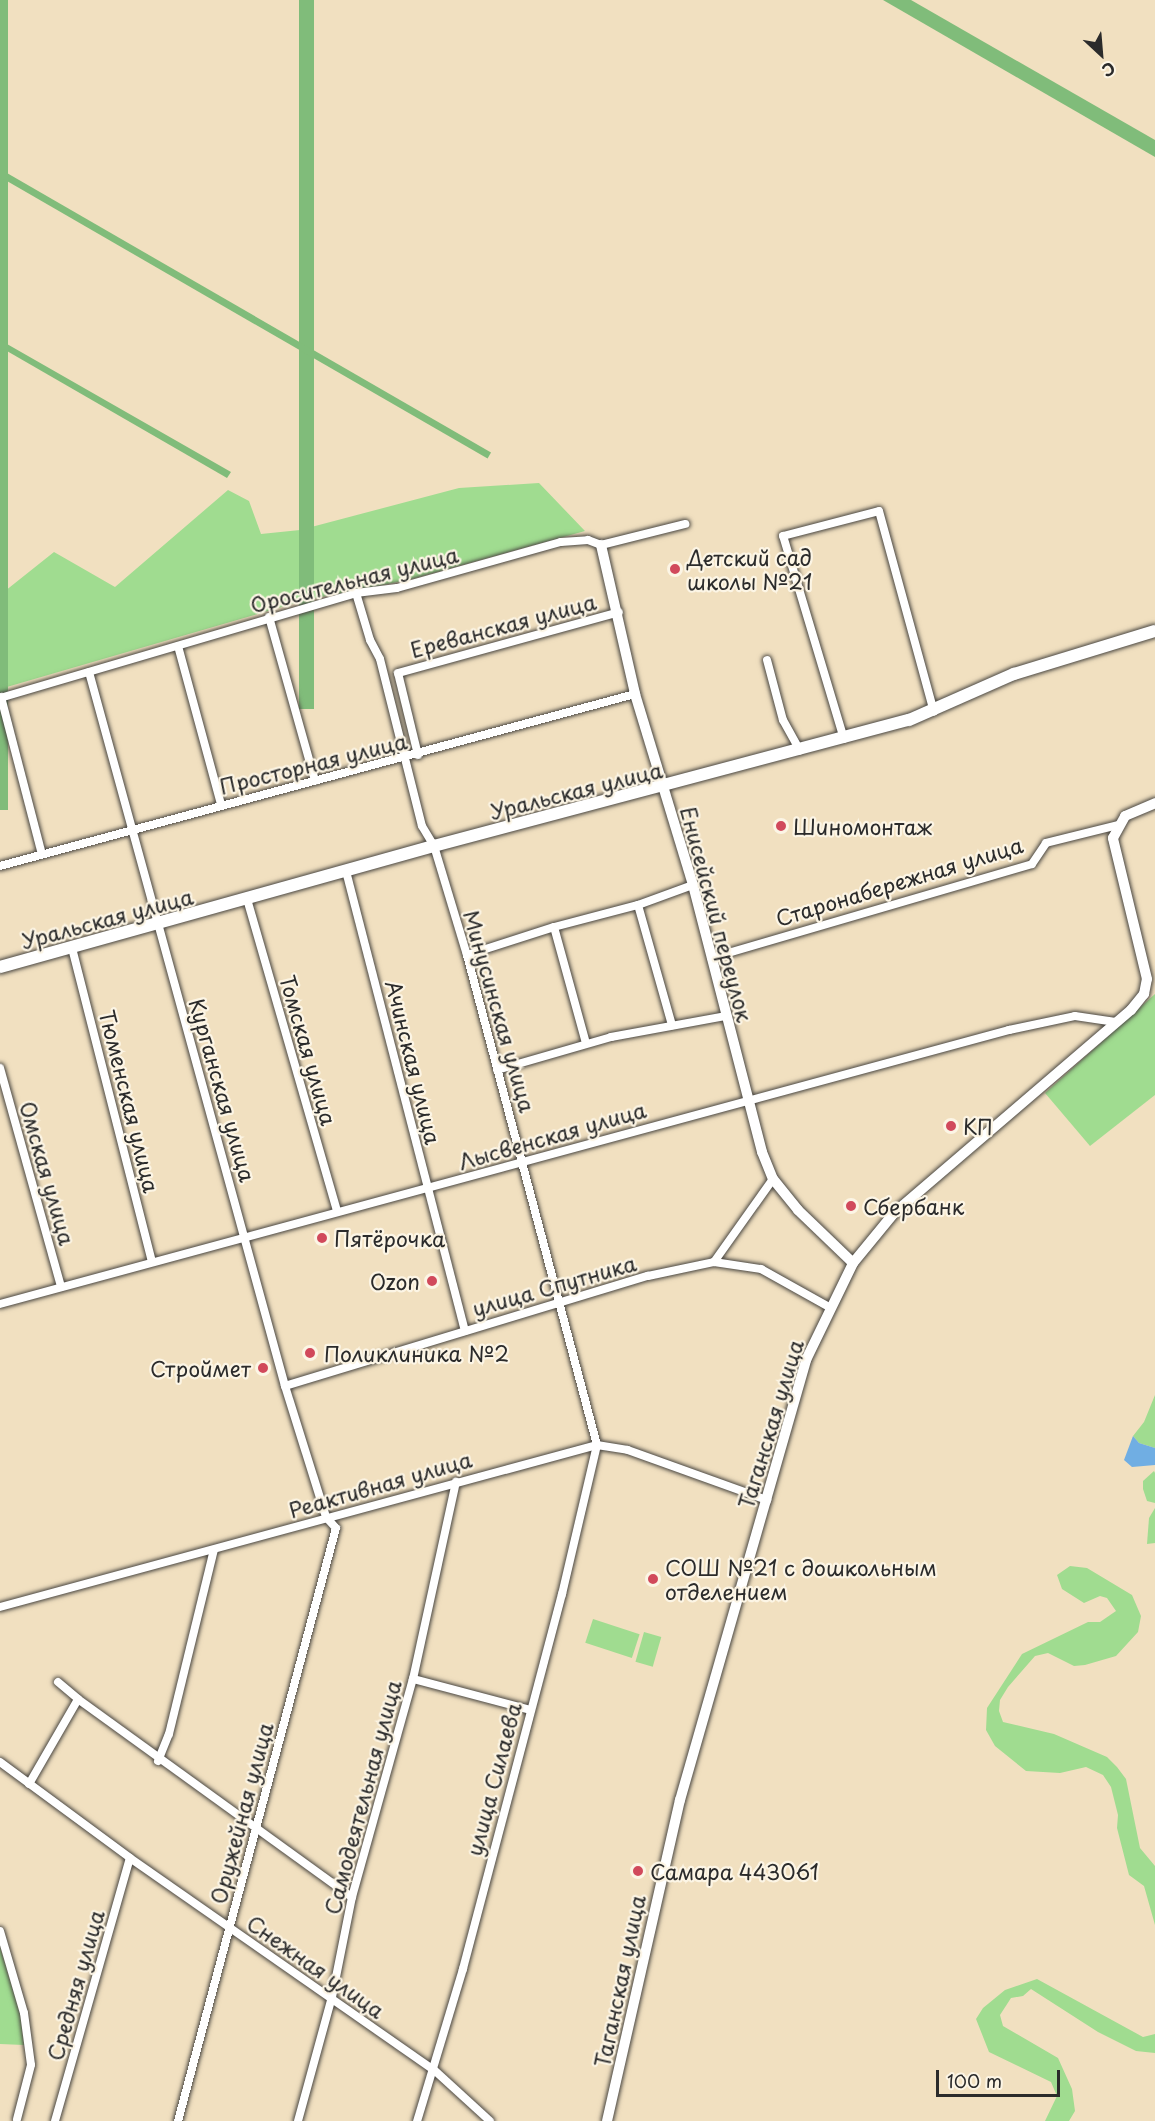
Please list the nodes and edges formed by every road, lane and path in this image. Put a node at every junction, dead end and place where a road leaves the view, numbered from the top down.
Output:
1 (685, 524) dead end
2 (601, 545) junction
3 (356, 593) junction
4 (618, 612) junction
5 (269, 617) junction
6 (1155, 631) edge
7 (178, 646) junction
8 (766, 660) dead end
9 (89, 672) junction
10 (635, 694) junction
11 (0, 697) edge
12 (934, 712) junction
13 (844, 739) junction
14 (800, 752) junction
15 (418, 755) junction
16 (404, 759) junction
17 (315, 781) junction
18 (663, 788) junction
19 (1155, 803) edge
20 (221, 804) junction
21 (1118, 825) junction
22 (132, 829) junction
23 (434, 846) junction
24 (42, 854) junction
25 (0, 866) edge
26 (346, 871) junction
27 (693, 885) junction
28 (247, 899) junction
29 (638, 906) junction
30 (157, 926) junction
31 (554, 927) junction
32 (72, 948) junction
33 (467, 955) junction
34 (711, 958) junction
35 (0, 967) edge
36 (725, 1016) junction
37 (1116, 1022) junction
38 (672, 1025) junction
39 (586, 1043) junction
40 (0, 1068) edge
41 (498, 1070) junction
42 (746, 1100) junction
43 (523, 1161) junction
44 (773, 1179) junction
45 (428, 1190) junction
46 (337, 1211) junction
47 (246, 1236) junction
48 (152, 1262) junction
49 (714, 1262) junction
50 (853, 1263) junction
51 (61, 1287) junction
52 (557, 1302) junction
53 (0, 1304) edge
54 (829, 1307) junction
55 (465, 1331) junction
56 (285, 1386) junction
57 (597, 1445) junction
58 (456, 1482) junction
59 (767, 1500) junction
60 (326, 1517) junction
61 (214, 1550) junction
62 (0, 1607) edge
63 (412, 1679) junction
64 (58, 1682) dead end
65 (78, 1699) junction
66 (530, 1710) junction
67 (158, 1761) junction
68 (0, 1762) edge
69 (28, 1784) junction
70 (257, 1829) junction
71 (130, 1858) junction
72 (352, 1897) junction
73 (229, 1927) junction
74 (0, 1931) edge
75 (332, 1997) junction
76 (433, 2069) junction
77 (16, 2119) dead end
78 (55, 2121) edge
79 (178, 2121) edge
80 (298, 2121) edge
81 (417, 2121) edge
82 (490, 2121) edge
83 (608, 2121) edge

1 - 2 street, Оросительная улица
2 - 3 street, Оросительная улица
2 - 4 main road, Енисейский переулок
3 - 5 street, Оросительная улица
3 - 16 street, Минусинская улица
4 - 10 main road, Енисейский переулок
4 - 15 street, Ереванская улица
5 - 7 street, Оросительная улица
5 - 17 street
6 - 12 main road, Уральская улица
7 - 9 street, Оросительная улица
7 - 20 street
8 - 14 street
9 - 11 street, Оросительная улица
9 - 22 street, Курганская улица
10 - 15 street, Просторная улица
10 - 18 main road, Енисейский переулок
11 - 24 street
12 - 13 main road, Уральская улица
12 - 13 street
13 - 14 main road, Уральская улица
14 - 18 main road, Уральская улица
15 - 16 street, Просторная улица
16 - 17 street, Просторная улица
16 - 23 street, Минусинская улица
17 - 20 street, Просторная улица
18 - 23 main road, Уральская улица
18 - 27 main road, Енисейский переулок
19 - 21 main road, Старонабережная улица
20 - 22 street, Просторная улица
21 - 34 street, Старонабережная улица
21 - 37 main road, Таганская улица
22 - 24 street, Просторная улица
22 - 30 street, Курганская улица
23 - 26 main road, Уральская улица
23 - 33 street, Минусинская улица
24 - 25 street, Просторная улица
26 - 28 main road, Уральская улица
26 - 45 street, Ачинская улица
27 - 29 street
27 - 34 main road, Енисейский переулок
28 - 30 main road, Уральская улица
28 - 46 street, Томская улица
29 - 31 street
29 - 38 street
30 - 32 main road, Уральская улица
30 - 47 street, Курганская улица
31 - 33 street
31 - 39 street
32 - 35 main road, Уральская улица
32 - 48 street, Тюменская улица
33 - 41 street, Минусинская улица
34 - 36 main road, Енисейский переулок
36 - 38 street
36 - 42 main road, Енисейский переулок
37 - 42 street, Лысвенская улица
37 - 50 main road, Таганская улица
38 - 39 street
39 - 41 street
40 - 51 street, Омская улица
41 - 43 street, Минусинская улица
42 - 43 street, Лысвенская улица
42 - 44 main road, Енисейский переулок
43 - 45 street, Лысвенская улица
43 - 52 street, Минусинская улица
44 - 49 street
44 - 50 main road, Енисейский переулок
45 - 46 street, Лысвенская улица
45 - 55 street, Ачинская улица
46 - 47 street, Лысвенская улица
47 - 48 street, Лысвенская улица
47 - 56 street, Курганская улица
48 - 51 street, Лысвенская улица
49 - 52 street, улица Спутника
49 - 54 street, улица Спутника
50 - 54 main road, Таганская улица
51 - 53 street, Лысвенская улица
52 - 55 street, улица Спутника
52 - 57 street, Минусинская улица
54 - 59 main road, Таганская улица
55 - 56 street, улица Спутника
56 - 60 street, Курганская улица
57 - 58 street, Реактивная улица
57 - 59 street, Реактивная улица
57 - 66 street, улица Силаева
58 - 60 street, Реактивная улица
58 - 63 street, Самодеятельная улица
59 - 83 main road, Таганская улица
60 - 61 street, Реактивная улица
60 - 70 street, Оружейная улица
61 - 62 street, Реактивная улица
61 - 67 street
63 - 66 street
63 - 72 street, Самодеятельная улица
64 - 65 street
65 - 67 street
65 - 69 street
66 - 76 street, улица Силаева
67 - 70 street
68 - 69 street, Снежная улица
69 - 71 street, Снежная улица
70 - 72 street
70 - 73 street, Оружейная улица
71 - 73 street, Снежная улица
71 - 78 street, Средняя улица
72 - 75 street, Самодеятельная улица
73 - 75 street, Снежная улица
73 - 79 street, Оружейная улица
74 - 77 street
75 - 76 street, Снежная улица
75 - 80 street, Самодеятельная улица
76 - 81 street, улица Силаева
76 - 82 street, Снежная улица

